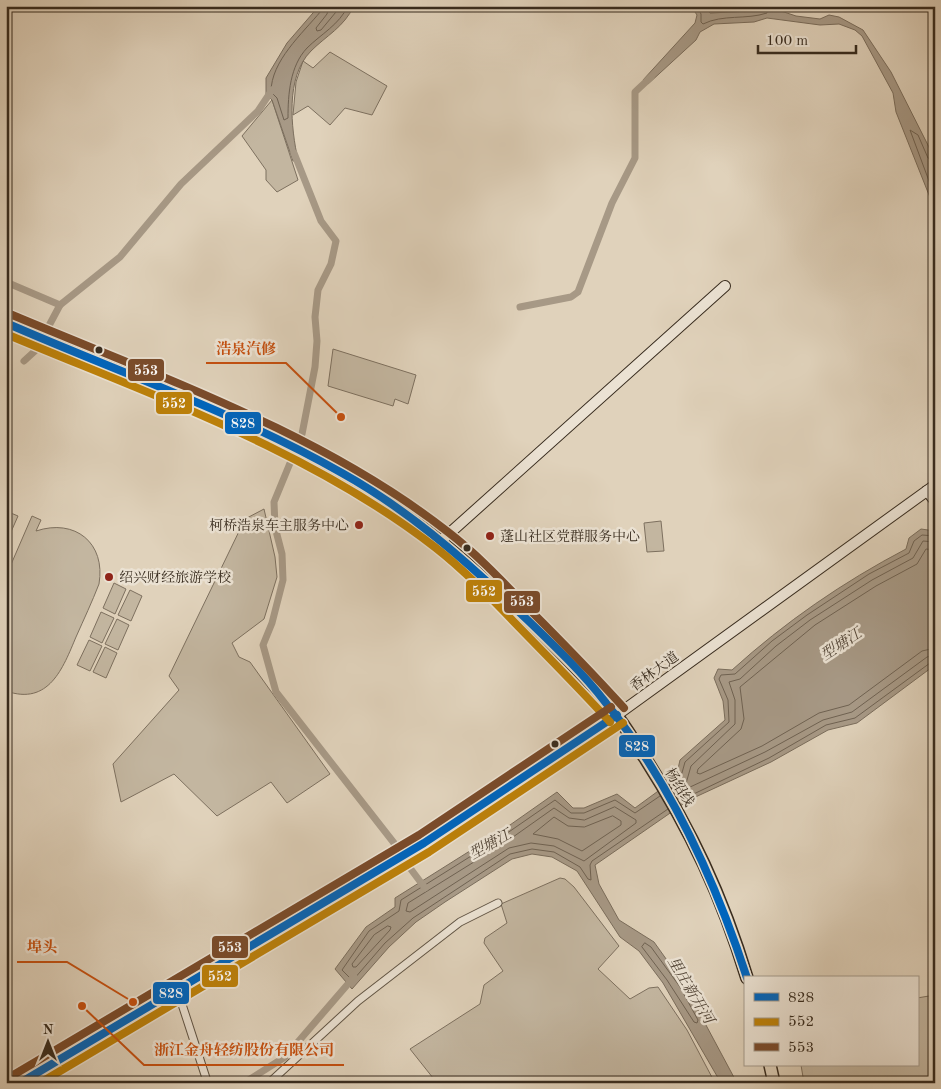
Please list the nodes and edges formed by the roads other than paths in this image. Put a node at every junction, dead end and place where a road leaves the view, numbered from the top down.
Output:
1 (725, 286) dead end
2 (6, 323) edge
3 (931, 488) edge
4 (935, 501) edge
5 (442, 540) junction
6 (617, 715) junction
7 (498, 903) dead end
8 (746, 976) edge
9 (176, 989) junction
10 (770, 1066) edge
11 (206, 1078) dead end
12 (20, 1083) edge
13 (269, 1083) edge
14 (774, 1083) edge

1 - 5 street
2 - 5 main road, 杨绍线
3 - 4 street
3 - 6 street, 香林大道
5 - 6 main road, 杨绍线
6 - 8 main road, 杨绍线
6 - 9 street, 香林大道
7 - 13 street
9 - 11 street
9 - 12 street, 香林大道
10 - 14 main road

